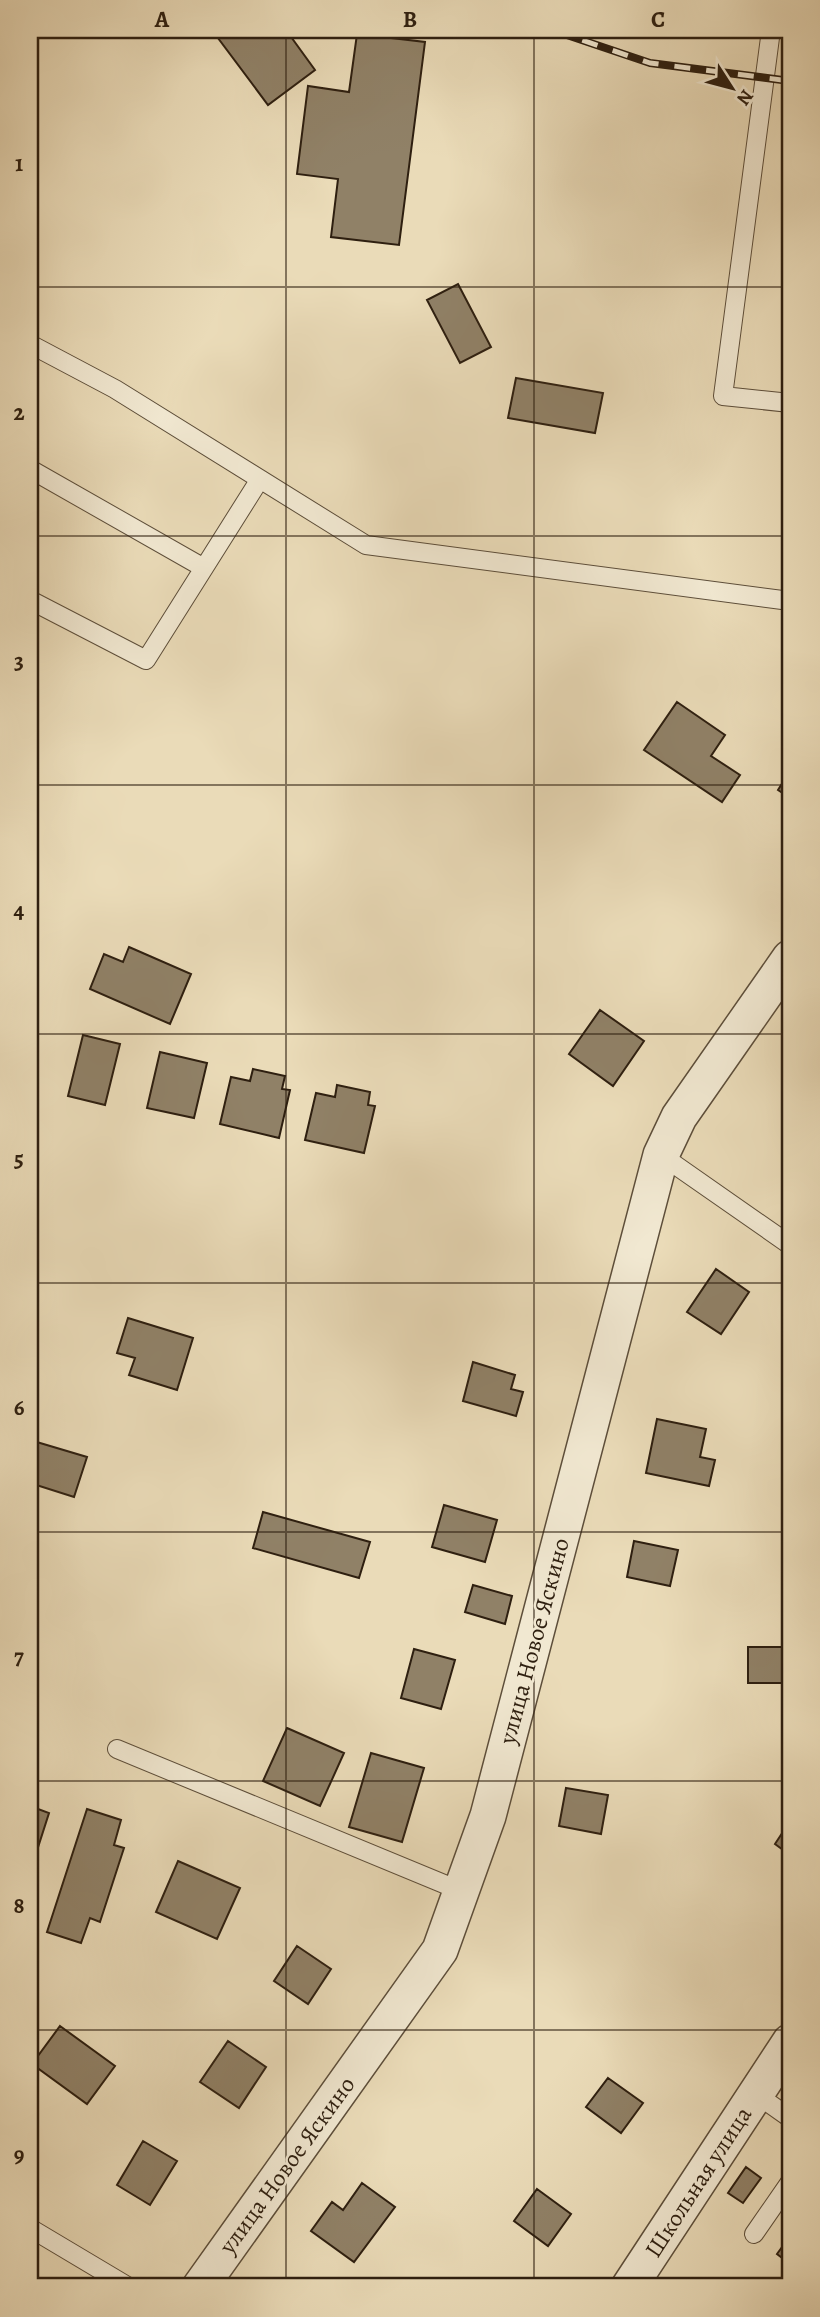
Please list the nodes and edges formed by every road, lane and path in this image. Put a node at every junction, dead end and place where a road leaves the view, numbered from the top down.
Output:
1 (771, 30) edge
2 (30, 345) edge
3 (790, 403) edge
4 (30, 469) edge
5 (260, 479) junction
6 (204, 568) junction
7 (30, 600) edge
8 (790, 601) edge
9 (790, 958) edge
10 (661, 1155) junction
11 (790, 1245) edge
12 (117, 1749) dead end
13 (461, 1891) junction
14 (790, 2042) edge
15 (756, 2094) junction
16 (790, 2118) edge
17 (790, 2182) edge
18 (30, 2228) edge
19 (754, 2234) dead end
20 (129, 2287) edge
21 (200, 2287) edge
22 (629, 2287) edge

1 - 3 lane
2 - 5 lane
4 - 6 lane
5 - 6 lane
5 - 8 lane
6 - 7 lane
9 - 10 street, улица Новое Яскино
10 - 11 lane
10 - 13 street, улица Новое Яскино
12 - 13 lane
13 - 21 street, улица Новое Яскино
14 - 15 street, Школьная улица
15 - 16 lane
15 - 22 street, Школьная улица
17 - 19 lane
18 - 20 lane

